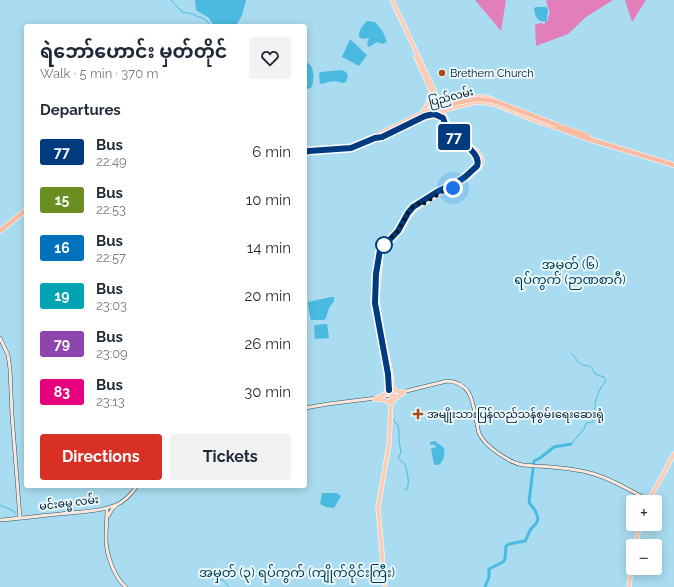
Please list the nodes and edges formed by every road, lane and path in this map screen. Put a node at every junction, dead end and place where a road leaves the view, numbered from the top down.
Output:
1 (390, 0) edge
2 (433, 91) junction
3 (485, 97) junction
4 (438, 98) junction
5 (482, 102) junction
6 (449, 103) junction
7 (439, 106) junction
8 (448, 109) junction
9 (423, 111) junction
10 (441, 111) junction
11 (434, 114) junction
12 (444, 119) junction
13 (557, 126) junction
14 (375, 138) junction
15 (307, 151) edge
16 (674, 164) edge
17 (24, 214) edge
18 (0, 232) edge
19 (379, 262) junction
20 (0, 338) edge
21 (390, 388) junction
22 (404, 392) junction
23 (390, 396) junction
24 (374, 399) junction
25 (390, 403) junction
26 (307, 408) edge
27 (674, 454) edge
28 (136, 488) edge
29 (638, 495) edge
30 (652, 495) edge
31 (119, 504) junction
32 (107, 508) junction
33 (98, 509) junction
34 (20, 518) junction
35 (107, 518) junction
36 (0, 520) edge
37 (630, 575) edge
38 (126, 587) edge
39 (384, 587) edge
40 (629, 587) edge

1 - 2 main road
2 - 4 main road
2 - 7 main road
2 - 9 main road
3 - 5 main road
3 - 6 main road, ပြည်လမ်း
3 - 13 main road, ပြည်လမ်း
4 - 6 main road
4 - 7 main road
5 - 8 main road, ပြည်လမ်း
5 - 13 main road, ပြည်လမ်း
6 - 7 main road, ပြည်လမ်း
7 - 9 main road, ပြည်လမ်း
7 - 10 main road
8 - 10 main road, ပြည်လမ်း
8 - 12 main road
9 - 14 main road, ပြည်လမ်း
10 - 11 main road, ပြည်လမ်း
10 - 12 main road
11 - 12 main road
11 - 14 main road, ပြည်လမ်း
12 - 19 main road
13 - 14 highway, ပြည်လမ်း, bridge
13 - 16 highway, ပြည်လမ်း
14 - 15 highway, ပြည်လမ်း
17 - 18 highway
19 - 21 main road
19 - 21 main road
20 - 34 main road
21 - 22 main road
21 - 23 main road
21 - 24 main road
22 - 23 main road
22 - 25 main road
22 - 29 main road
23 - 24 main road
23 - 25 main road
24 - 25 main road
24 - 26 main road
25 - 39 main road
27 - 30 main road
28 - 31 main road, မင်းဓမ္မ လမ်း
31 - 32 main road, မင်းဓမ္မ လမ်း
31 - 35 main road
32 - 33 main road, မင်းဓမ္မ လမ်း
32 - 35 main road
33 - 34 main road, မင်းဓမ္မ လမ်း
33 - 35 main road
34 - 36 main road, မင်းဓမ္မ လမ်း
35 - 38 main road
37 - 40 main road

